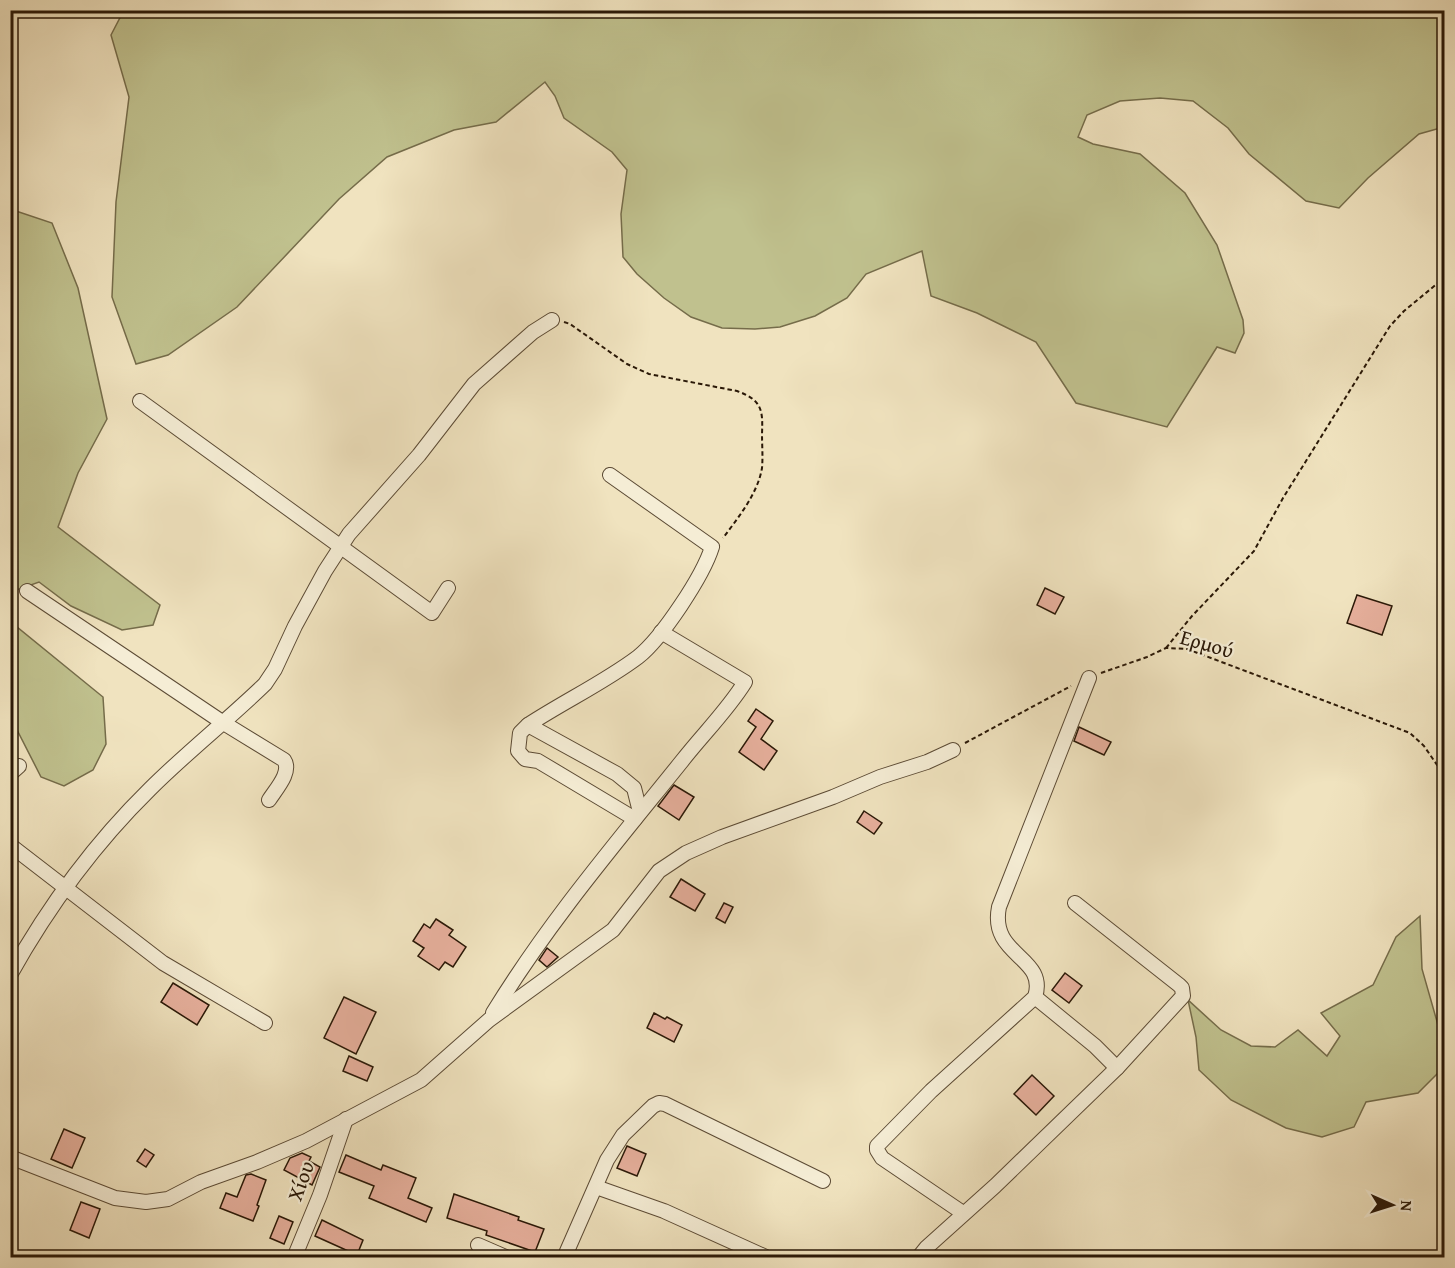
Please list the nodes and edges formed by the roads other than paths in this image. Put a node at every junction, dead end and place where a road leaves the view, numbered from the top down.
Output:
1 (552, 320) road end
2 (140, 401) dead end
3 (609, 475) dead end
4 (340, 547) junction
5 (448, 588) dead end
6 (27, 591) dead end
7 (661, 632) junction
8 (1089, 678) road end
9 (222, 722) junction
10 (528, 725) junction
11 (953, 750) road end
12 (269, 800) dead end
13 (638, 816) junction
14 (10, 845) edge
15 (66, 888) junction
16 (1075, 903) dead end
17 (10, 975) edge
18 (1035, 997) junction
19 (489, 1020) junction
20 (265, 1023) dead end
21 (1117, 1068) junction
22 (346, 1119) junction
23 (10, 1157) edge
24 (823, 1181) dead end
25 (596, 1187) junction
26 (963, 1213) junction
27 (478, 1245) dead end
28 (294, 1257) edge
29 (508, 1257) edge
30 (564, 1257) edge
31 (768, 1257) edge
32 (918, 1257) edge

1 - 4 street
2 - 4 street
3 - 7 street
4 - 5 street
4 - 9 street
6 - 9 street
7 - 10 street
7 - 13 street
8 - 18 street
9 - 12 street
9 - 15 street
10 - 13 street
10 - 13 street
11 - 19 street
13 - 19 street
14 - 15 street
15 - 17 street
15 - 20 street
16 - 21 street
18 - 21 street
18 - 26 street
19 - 22 street
21 - 26 street
22 - 23 street
22 - 28 street, Χίου
24 - 25 street
25 - 30 street
25 - 31 street
26 - 32 street
27 - 29 street

